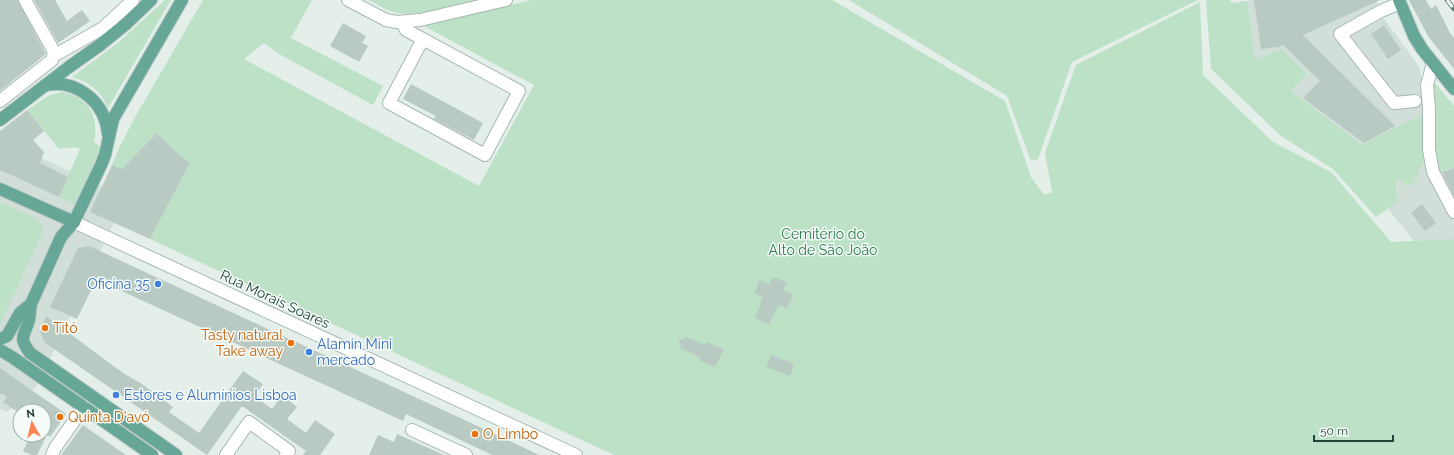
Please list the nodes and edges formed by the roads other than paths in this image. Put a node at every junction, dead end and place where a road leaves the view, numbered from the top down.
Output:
1 (25, 0) edge
2 (133, 0) edge
3 (151, 0) edge
4 (182, 0) edge
5 (348, 0) edge
6 (506, 0) edge
7 (1400, 2) edge
8 (402, 22) junction
9 (423, 39) junction
10 (54, 54) junction
11 (1433, 63) junction
12 (46, 85) junction
13 (1454, 89) edge
14 (0, 101) edge
15 (1415, 101) dead end
16 (0, 120) edge
17 (109, 139) junction
18 (0, 188) edge
19 (1454, 212) edge
20 (74, 222) junction
21 (30, 304) junction
22 (0, 339) edge
23 (0, 350) edge
24 (91, 396) junction
25 (84, 407) junction
26 (412, 430) dead end
27 (559, 451) edge
28 (52, 455) edge
29 (152, 455) edge
30 (176, 455) edge
31 (226, 455) edge
32 (286, 455) edge
33 (466, 455) edge
34 (576, 455) edge

1 - 10 street
2 - 10 street
3 - 12 main road
4 - 17 main road
5 - 8 street
6 - 8 street
7 - 11 main road
7 - 15 street
8 - 9 street
9 - 9 street
10 - 14 street
11 - 13 main road
11 - 19 street
12 - 16 main road
12 - 17 main road
17 - 20 main road
18 - 20 main road, Rua Morais Soares
20 - 21 main road
20 - 27 street, Rua Morais Soares
21 - 22 main road
21 - 24 main road
23 - 25 main road
24 - 25 main road
24 - 30 main road
25 - 28 street
25 - 29 main road
26 - 33 street
27 - 34 street, Rua Morais Soares
31 - 32 street

